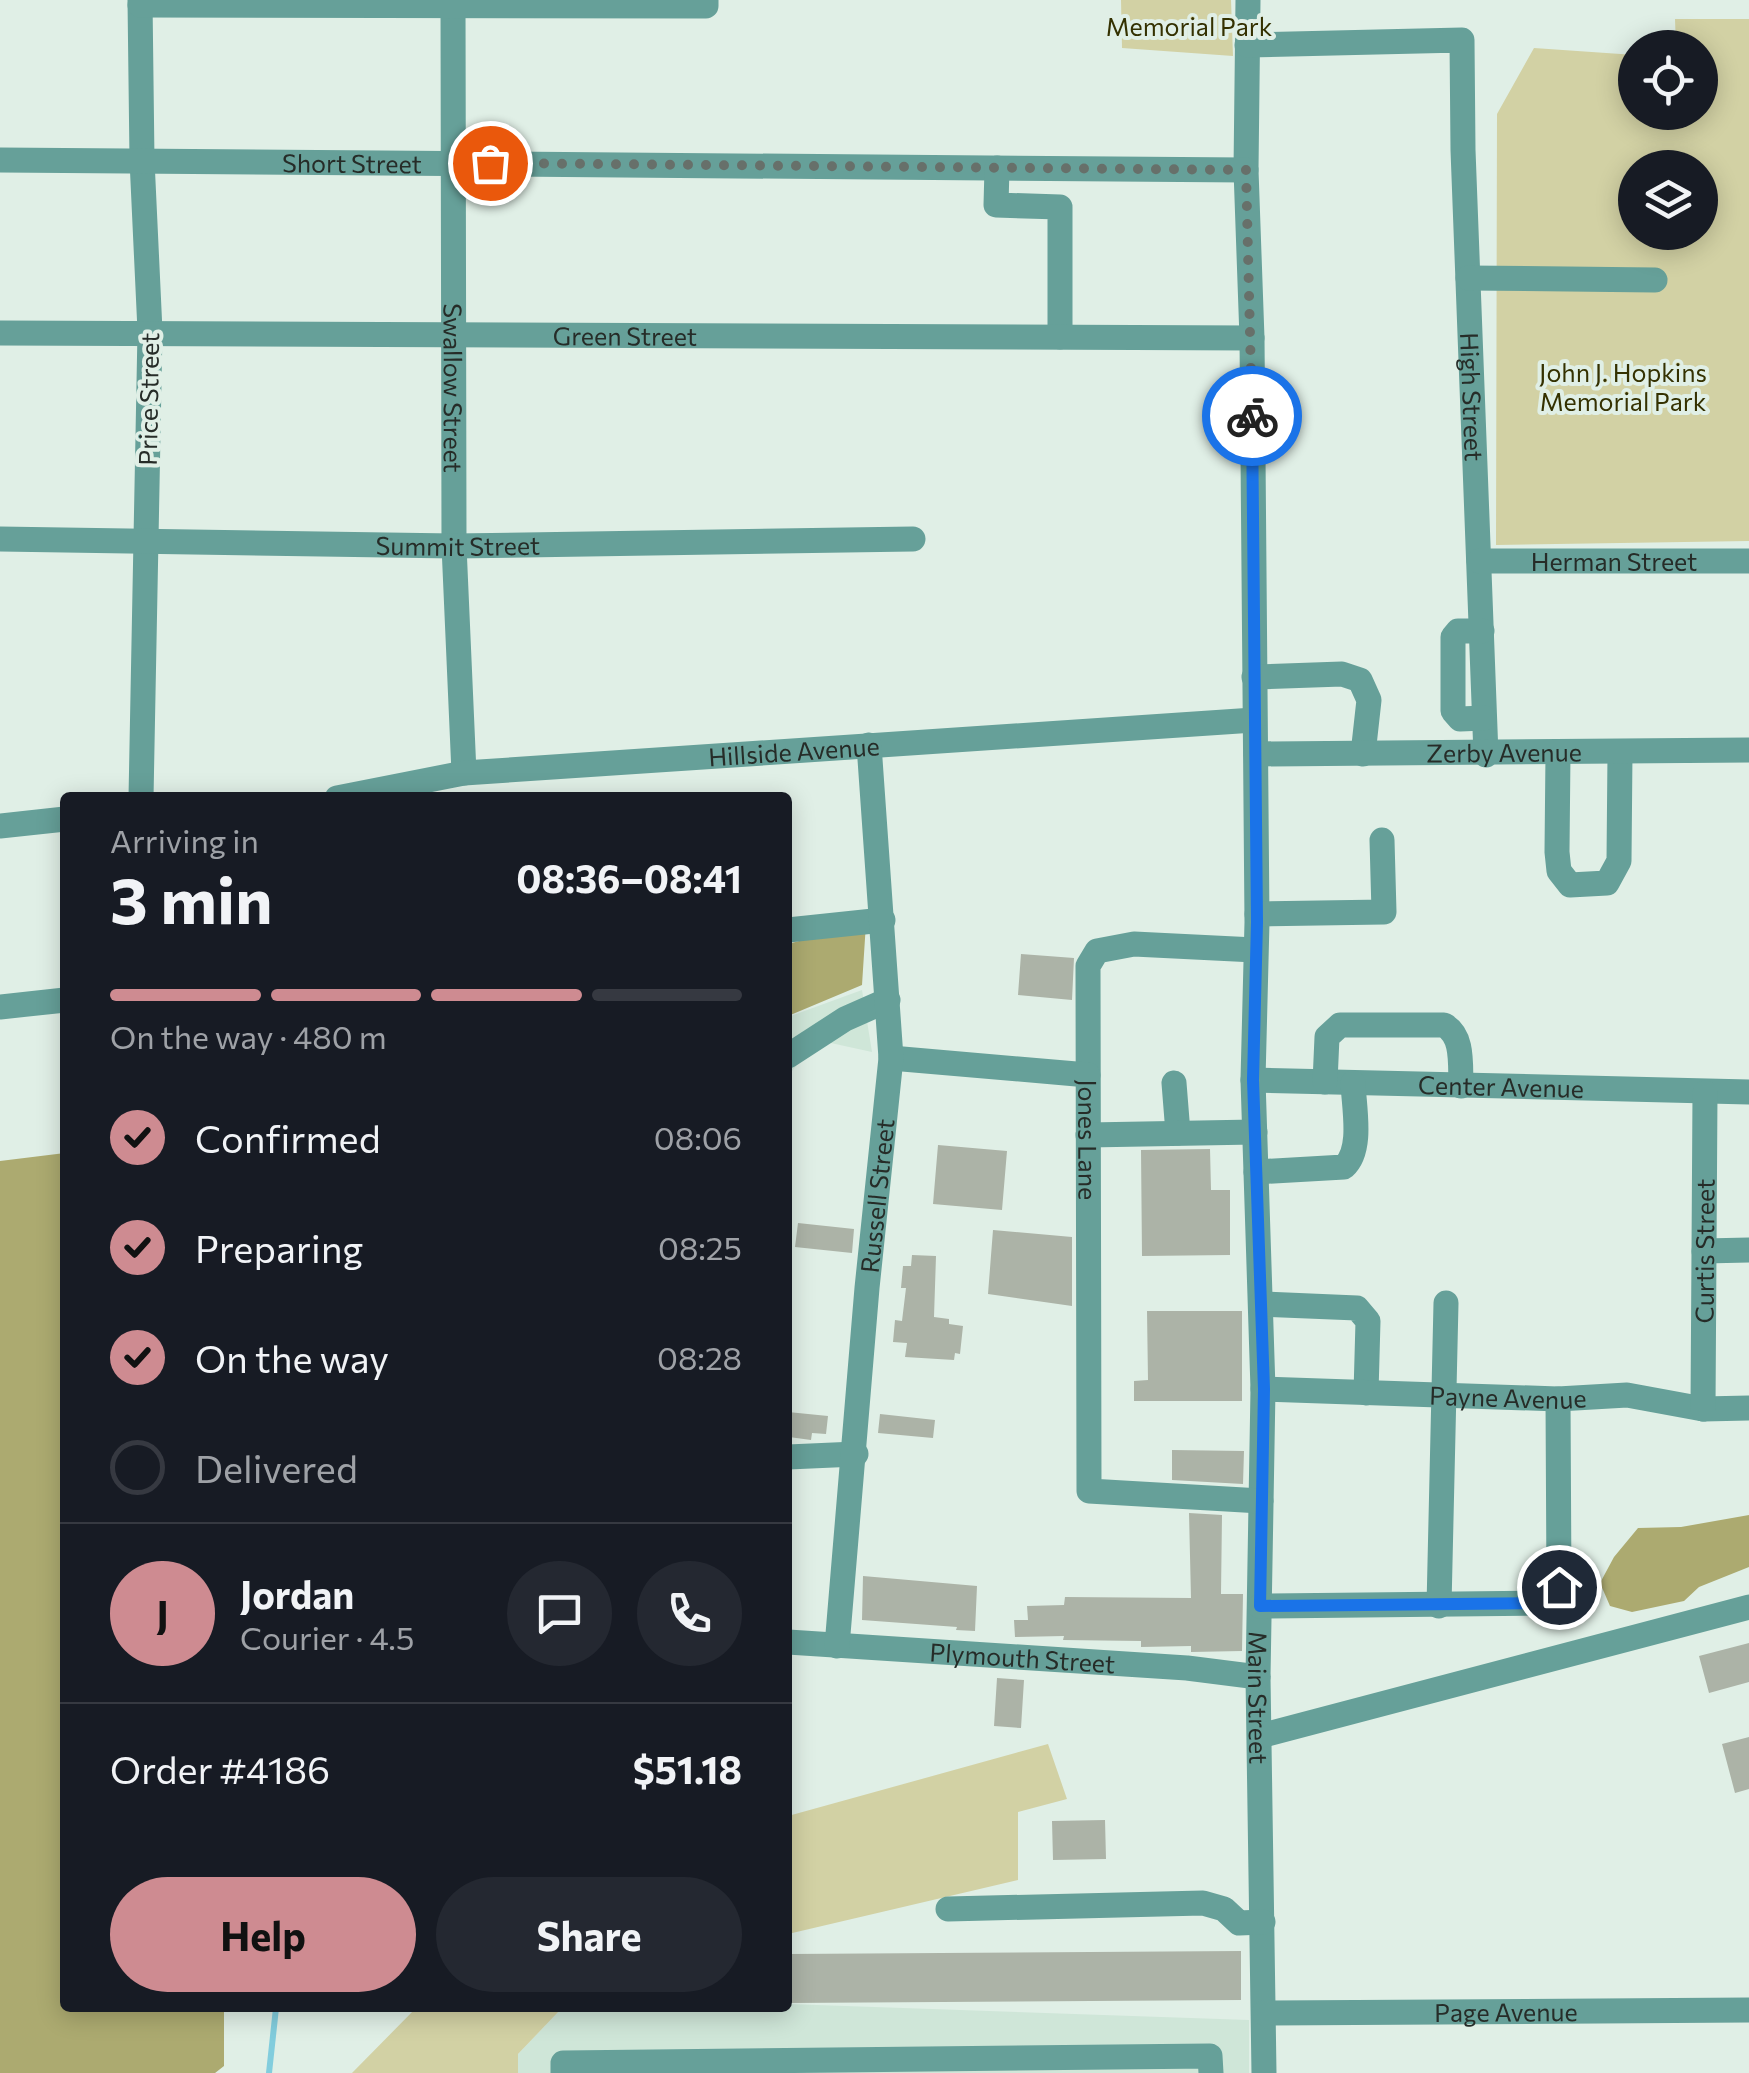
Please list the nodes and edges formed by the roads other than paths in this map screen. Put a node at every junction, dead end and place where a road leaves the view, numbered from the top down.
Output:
1 (1248, 0) edge
2 (452, 2) edge
3 (140, 3) edge
4 (706, 3) edge
5 (1247, 44) junction
6 (0, 160) edge
7 (142, 160) junction
8 (451, 163) junction
9 (997, 168) junction
10 (1246, 170) junction
11 (1468, 278) junction
12 (1655, 280) dead end
13 (150, 332) junction
14 (0, 333) edge
15 (453, 333) junction
16 (1060, 337) junction
17 (1252, 338) junction
18 (0, 538) edge
19 (914, 539) dead end
20 (144, 542) junction
21 (454, 546) junction
22 (1479, 561) junction
23 (1749, 561) edge
24 (1254, 676) junction
25 (1254, 720) junction
26 (869, 745) junction
27 (1749, 750) edge
28 (1620, 752) junction
29 (1558, 753) junction
30 (1256, 754) junction
31 (1363, 754) junction
32 (1486, 755) junction
33 (464, 773) junction
34 (140, 792) edge
35 (368, 792) edge
36 (60, 820) edge
37 (0, 826) edge
38 (1382, 840) dead end
39 (1257, 914) junction
40 (883, 920) junction
41 (792, 930) edge
42 (1255, 950) junction
43 (888, 1000) junction
44 (60, 1001) edge
45 (0, 1007) edge
46 (792, 1053) edge
47 (892, 1058) junction
48 (1088, 1074) junction
49 (1253, 1080) junction
50 (1174, 1082) dead end
51 (1325, 1082) junction
52 (1353, 1083) junction
53 (1462, 1086) junction
54 (1749, 1092) edge
55 (1706, 1093) junction
56 (1255, 1132) junction
57 (1178, 1134) junction
58 (1088, 1135) junction
59 (1256, 1172) junction
60 (1749, 1250) edge
61 (1704, 1251) junction
62 (1446, 1303) dead end
63 (1261, 1304) junction
64 (1264, 1389) junction
65 (1366, 1393) junction
66 (1446, 1396) junction
67 (1558, 1399) junction
68 (1749, 1408) edge
69 (1703, 1409) junction
70 (856, 1454) junction
71 (792, 1457) edge
72 (1261, 1501) junction
73 (1260, 1606) junction
74 (1440, 1606) junction
75 (1749, 1608) edge
76 (792, 1642) edge
77 (837, 1646) junction
78 (1258, 1677) junction
79 (1260, 1736) junction
80 (948, 1909) dead end
81 (1263, 1922) junction
82 (1749, 2010) edge
83 (1264, 2013) junction
84 (563, 2073) edge
85 (1211, 2073) edge
86 (1264, 2073) edge

1 - 5 street, Main Street
2 - 3 street
2 - 4 street
2 - 8 street, Swallow Street
3 - 7 street, Price Street
5 - 10 street, Main Street
5 - 11 street, High Street
6 - 7 street, Short Street
7 - 8 street, Short Street
7 - 13 street, Price Street
8 - 9 street, Short Street
8 - 15 street, Swallow Street
9 - 10 street, Short Street
9 - 16 street
10 - 17 street, Main Street
11 - 12 street
11 - 22 street, High Street
13 - 14 street, Green Street
13 - 15 street, Green Street
13 - 20 street, Price Street
15 - 16 street, Green Street
15 - 21 street, Swallow Street
16 - 17 street, Green Street
17 - 24 street, Main Street
18 - 20 street, Summit Street
19 - 21 street, Summit Street
20 - 21 street, Summit Street
20 - 34 street, Price Street
21 - 33 street, Swallow Street
22 - 23 street, Herman Street
22 - 32 street, High Street
24 - 25 street, Main Street
24 - 31 street
25 - 26 street, Hillside Avenue
25 - 30 street, Main Street
26 - 33 street, Hillside Avenue
26 - 40 street, Russell Street
27 - 28 street, Zerby Avenue
28 - 29 street, Zerby Avenue
28 - 29 street
29 - 32 street, Zerby Avenue
30 - 31 street, Zerby Avenue
30 - 39 street, Main Street
31 - 32 street, Zerby Avenue
33 - 35 street, Hillside Avenue
36 - 37 street
38 - 39 street
39 - 42 street, Main Street
40 - 41 street
40 - 43 street, Russell Street
42 - 48 street, Jones Lane
42 - 49 street, Main Street
43 - 46 street
43 - 47 street, Russell Street
44 - 45 street
47 - 48 street
47 - 70 street, Russell Street
48 - 58 street, Jones Lane
49 - 51 street, Center Avenue
49 - 56 street, Main Street
50 - 57 street
51 - 52 street, Center Avenue
51 - 53 street
52 - 53 street, Center Avenue
52 - 59 street
53 - 55 street, Center Avenue
54 - 55 street, Center Avenue
55 - 61 street, Curtis Street
56 - 57 street
56 - 59 street, Main Street
57 - 58 street
58 - 72 street, Jones Lane
59 - 63 street, Main Street
60 - 61 street
61 - 69 street, Curtis Street
62 - 66 street
63 - 64 street, Main Street
63 - 65 street
64 - 65 street, Payne Avenue
64 - 72 street, Main Street
65 - 66 street, Payne Avenue
66 - 67 street, Payne Avenue
66 - 74 street
67 - 69 street, Payne Avenue
67 - 74 street
68 - 69 street, Payne Avenue
70 - 71 street
70 - 77 street, Russell Street
72 - 73 street, Main Street
73 - 74 street
73 - 78 street, Main Street
75 - 79 street
76 - 77 street, Plymouth Street
77 - 78 street, Plymouth Street
78 - 79 street, Main Street
79 - 81 street, Main Street
80 - 81 street
81 - 83 street, Main Street
82 - 83 street, Page Avenue
83 - 86 street, Main Street
84 - 85 street

